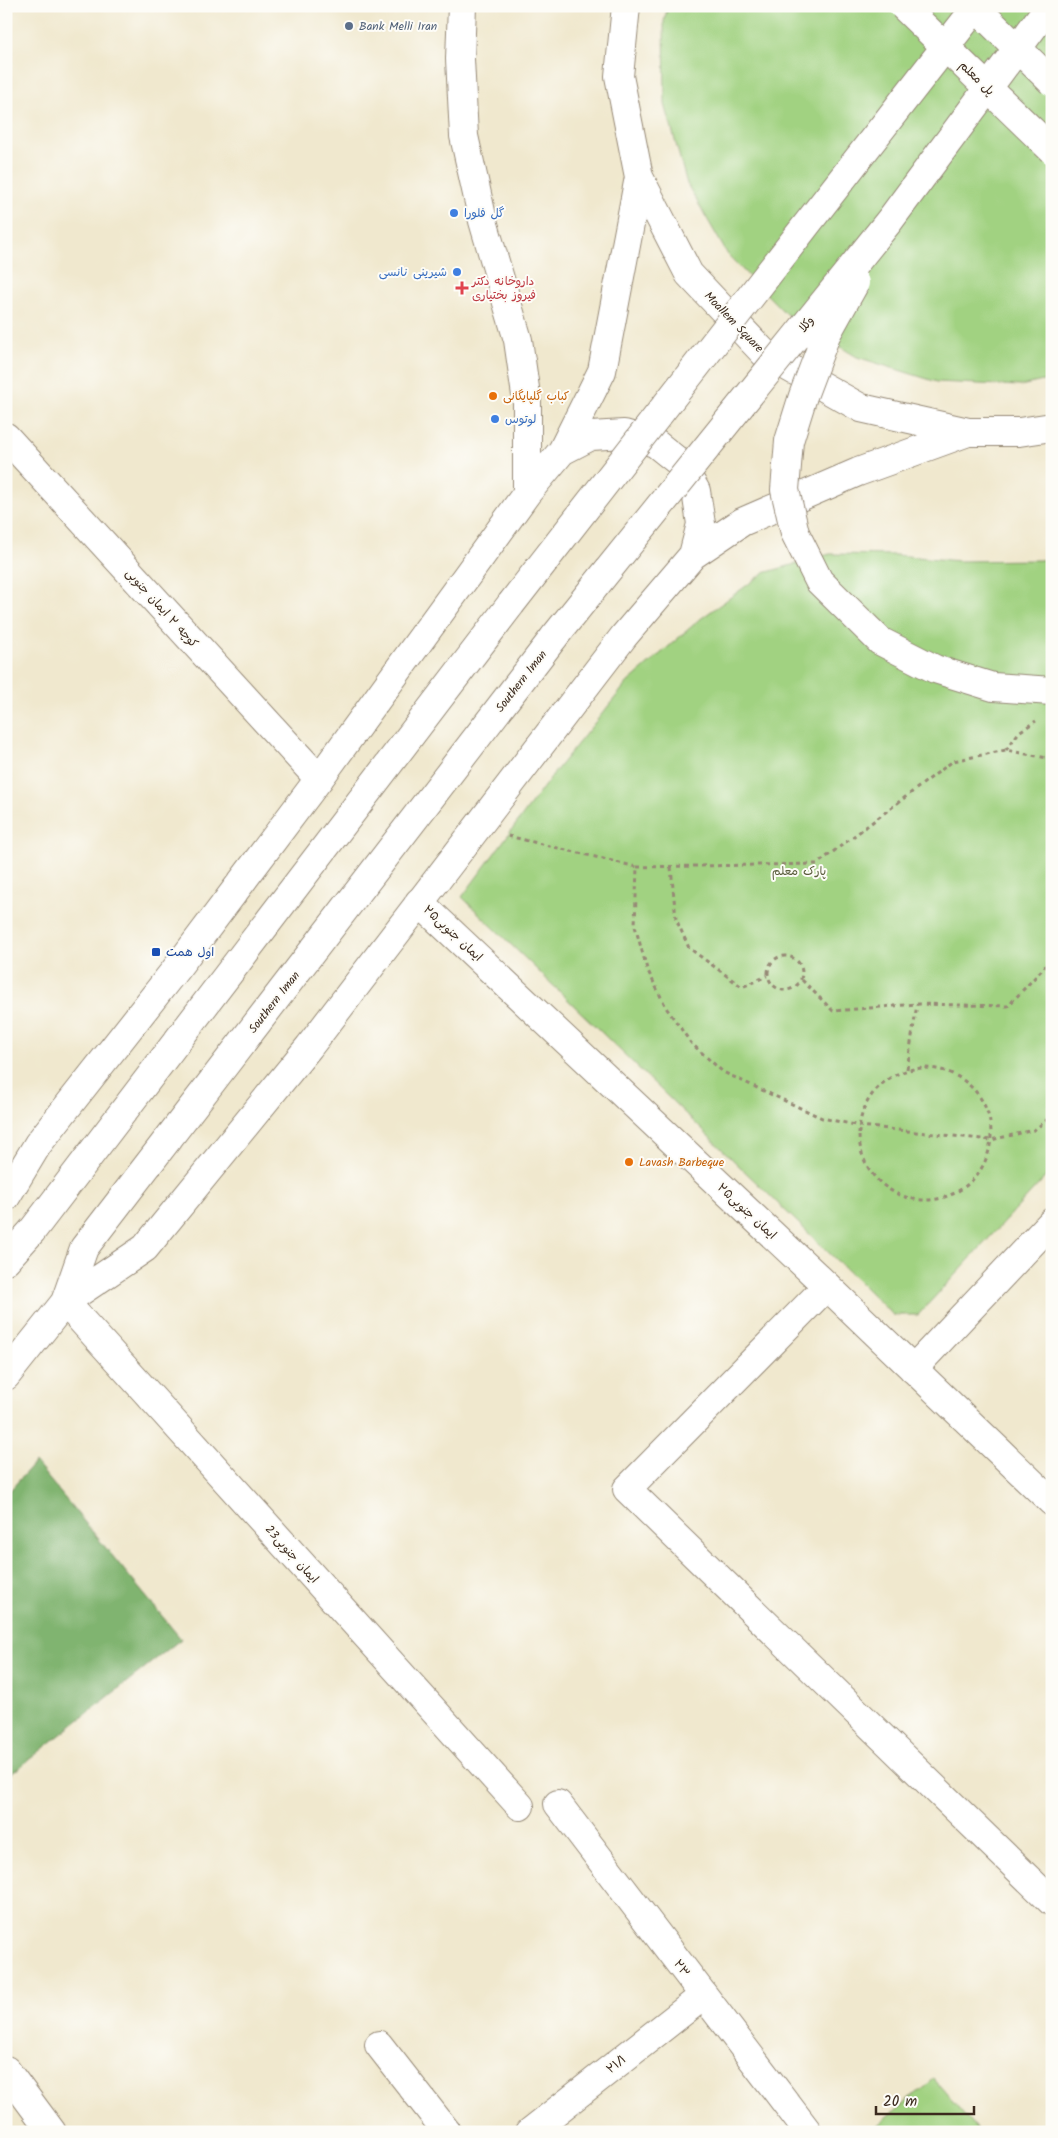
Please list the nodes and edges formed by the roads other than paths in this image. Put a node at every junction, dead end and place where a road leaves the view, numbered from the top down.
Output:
1 (462, 6) edge
2 (626, 6) edge
3 (903, 6) edge
4 (975, 6) edge
5 (1049, 6) edge
6 (1052, 82) edge
7 (1052, 150) edge
8 (639, 177) junction
9 (890, 220) junction
10 (1049, 430) edge
11 (968, 432) junction
12 (6, 437) edge
13 (562, 451) junction
14 (527, 493) junction
15 (694, 555) junction
16 (555, 636) joint
17 (1052, 691) edge
18 (319, 780) junction
19 (419, 902) junction
20 (6, 1197) edge
21 (1052, 1222) edge
22 (6, 1260) edge
23 (827, 1286) junction
24 (65, 1302) junction
25 (913, 1369) junction
26 (6, 1376) edge
27 (1052, 1502) edge
28 (558, 1804) dead end
29 (520, 1806) dead end
30 (1052, 1902) edge
31 (703, 1996) junction
32 (380, 2045) dead end
33 (6, 2070) edge
34 (52, 2132) edge
35 (447, 2132) edge
36 (530, 2132) edge
37 (808, 2132) edge

1 - 14 main road
2 - 8 main road, Moallem Square
3 - 7 main road, پل معلم, bridge
4 - 6 main road, bridge
4 - 22 main road, bridge
5 - 9 main road, وکلا, bridge
8 - 11 main road, Moallem Square
8 - 13 main road
9 - 16 main road, وکلا, bridge
9 - 17 main road, bridge
10 - 11 main road, Moallem Square
11 - 15 main road
12 - 18 main road, کوچه ۲ ایمان جنوبی
13 - 14 main road
13 - 15 main road
14 - 18 main road
15 - 19 main road
16 - 24 main road, Southern Iman
18 - 20 main road
19 - 23 main road, ایمان جنوبی۲۵
19 - 24 main road
21 - 25 main road
23 - 25 main road, ایمان جنوبی۲۵
23 - 30 main road
24 - 26 main road, Southern Iman
24 - 29 main road, 23ایمان جنوبی
25 - 27 main road, ایمان جنوبی۲۵
28 - 31 main road, ۲۳
31 - 36 main road, ۲۱/۱
31 - 37 main road, ۲۳
32 - 35 main road
33 - 34 main road

